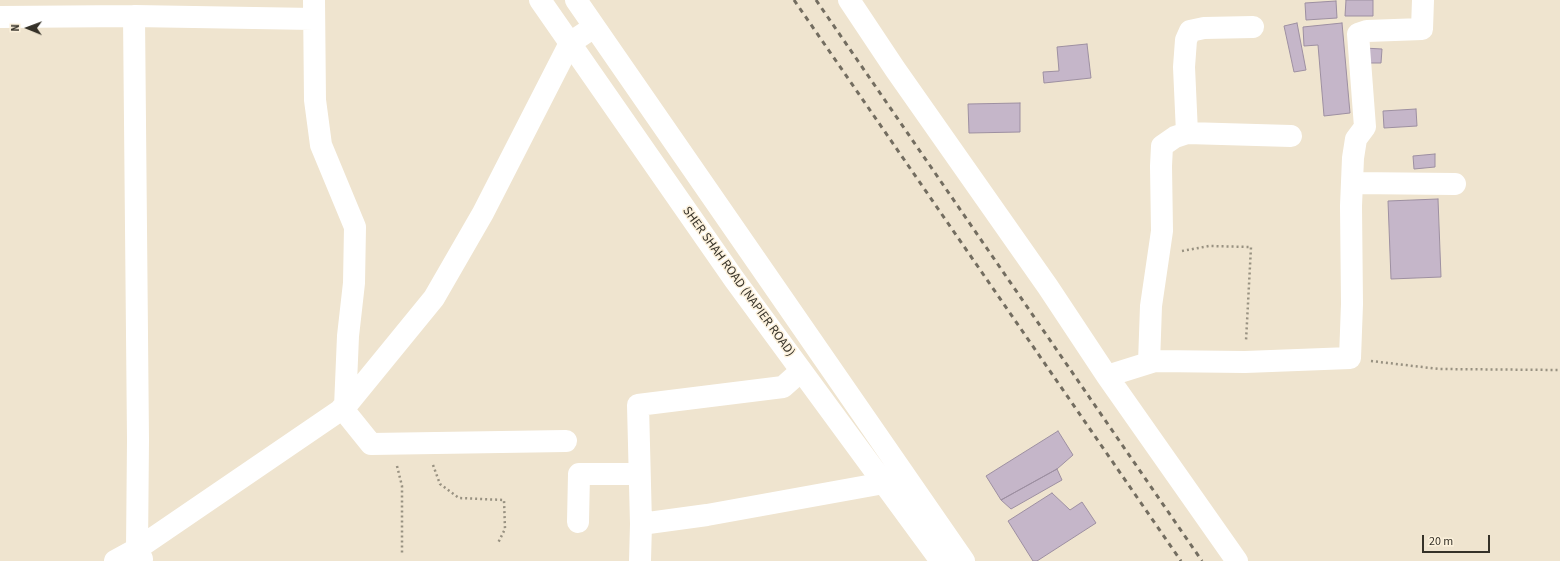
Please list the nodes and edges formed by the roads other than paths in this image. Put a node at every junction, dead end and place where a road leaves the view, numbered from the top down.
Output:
1 (540, 0) edge
2 (576, 0) edge
3 (849, 0) edge
4 (1423, 0) edge
5 (314, 9) edge
6 (1, 11) edge
7 (134, 16) junction
8 (594, 27) junction
9 (1253, 27) dead end
10 (570, 43) junction
11 (1187, 133) junction
12 (1291, 136) dead end
13 (1352, 183) junction
14 (1455, 184) dead end
15 (1149, 363) junction
16 (801, 370) junction
17 (1107, 376) junction
18 (343, 408) junction
19 (566, 441) dead end
20 (639, 474) junction
21 (884, 484) junction
22 (578, 522) dead end
23 (641, 524) junction
24 (140, 555) edge
25 (115, 561) edge
26 (640, 561) edge
27 (941, 561) edge
28 (964, 561) edge
29 (1237, 561) edge

1 - 10 street, SHER SHAH ROAD (NAPIER ROAD)
2 - 8 street, SHER SHAH ROAD (NAPIER ROAD)
3 - 17 street
4 - 13 street
5 - 7 street
5 - 18 street
6 - 7 street
7 - 24 street
8 - 10 street
8 - 28 street, SHER SHAH ROAD (NAPIER ROAD)
9 - 11 street
10 - 16 street, SHER SHAH ROAD (NAPIER ROAD)
10 - 18 street
11 - 12 street
11 - 15 street
13 - 14 street
13 - 15 street
15 - 17 street
16 - 20 street
16 - 21 street, SHER SHAH ROAD (NAPIER ROAD)
17 - 29 street
18 - 19 street
18 - 24 street
20 - 22 street
20 - 23 street
21 - 23 street
21 - 27 street, SHER SHAH ROAD (NAPIER ROAD)
23 - 26 street
24 - 25 street

